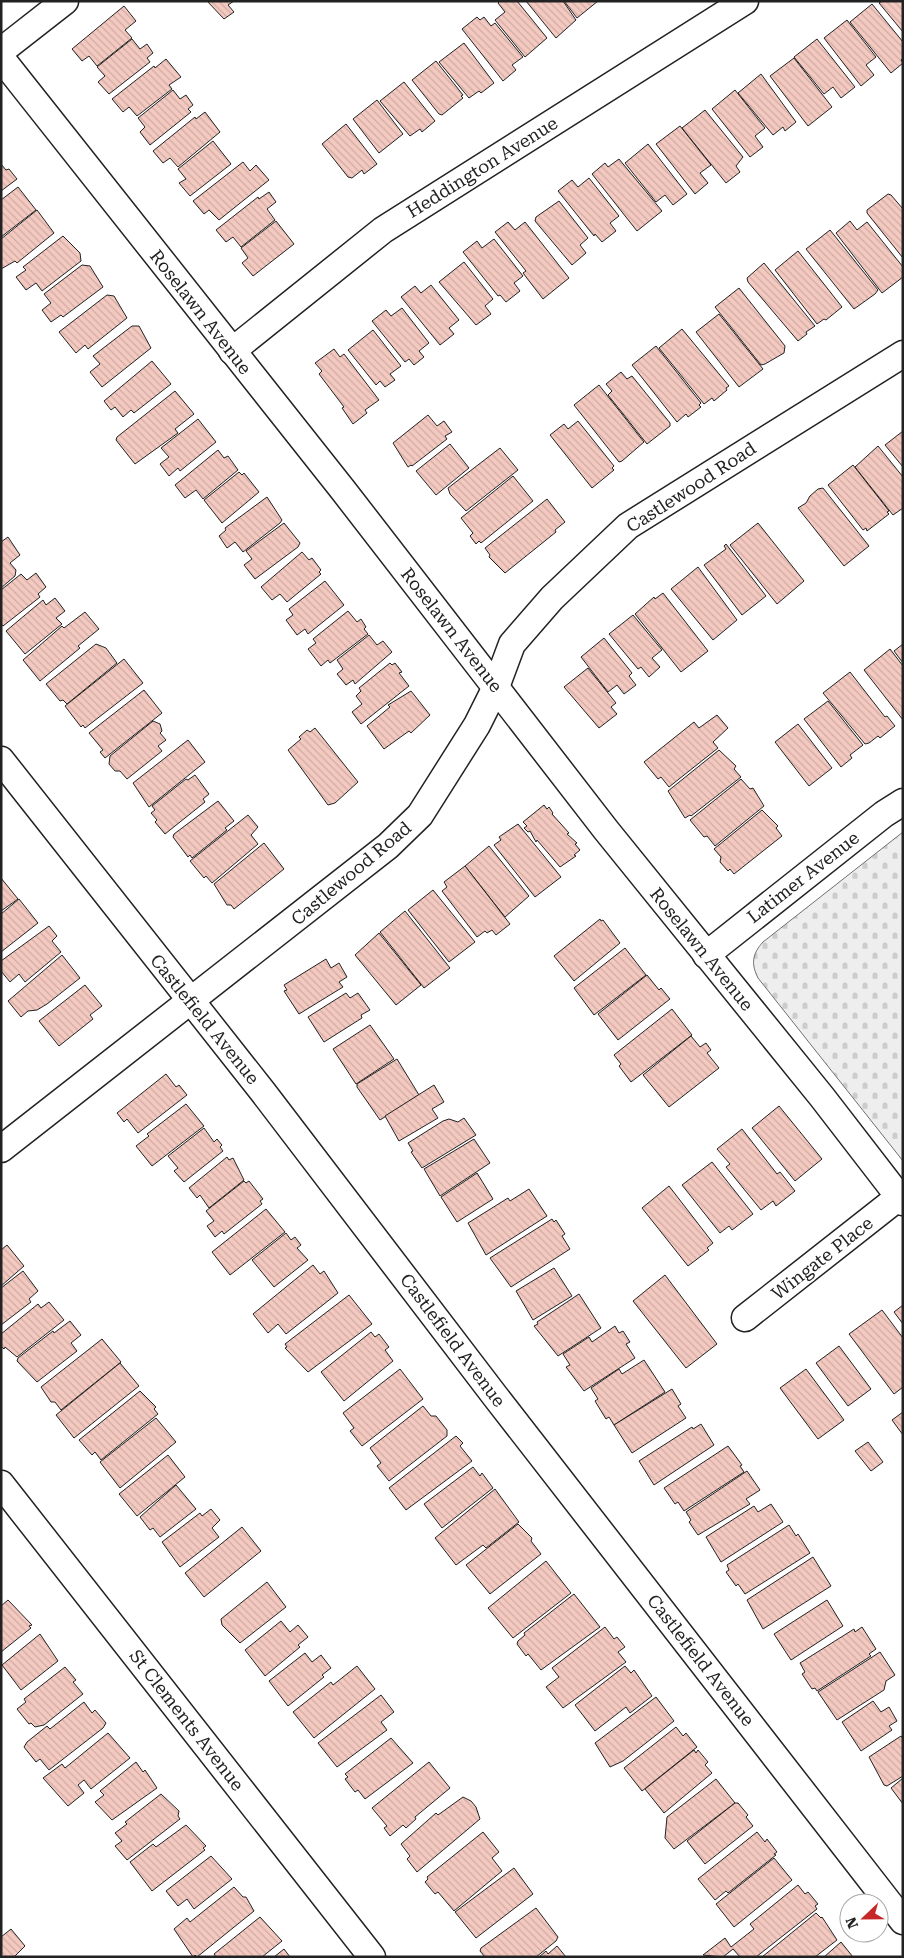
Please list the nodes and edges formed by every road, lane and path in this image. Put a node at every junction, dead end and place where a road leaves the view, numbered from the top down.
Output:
1 (64, 1) edge
2 (745, 1) edge
3 (1, 50) edge
4 (1, 58) edge
5 (232, 351) junction
6 (903, 354) edge
7 (496, 687) junction
8 (1, 760) edge
9 (903, 802) edge
10 (706, 955) junction
11 (190, 1001) junction
12 (1, 1149) edge
13 (901, 1200) edge
14 (745, 1318) dead end
15 (1, 1484) edge
16 (903, 1921) edge
17 (372, 1957) edge

1 - 3 street
2 - 5 street, Heddington Avenue
4 - 5 street, Roselawn Avenue
5 - 7 street, Roselawn Avenue
6 - 7 street, Castlewood Road
7 - 10 street, Roselawn Avenue
7 - 11 street, Castlewood Road
8 - 11 street, Castlefield Avenue
9 - 10 street, Latimer Avenue
10 - 13 street, Roselawn Avenue
11 - 12 street, Castlewood Road
11 - 16 street, Castlefield Avenue
13 - 14 street, Wingate Place
15 - 17 street, St Clements Avenue

